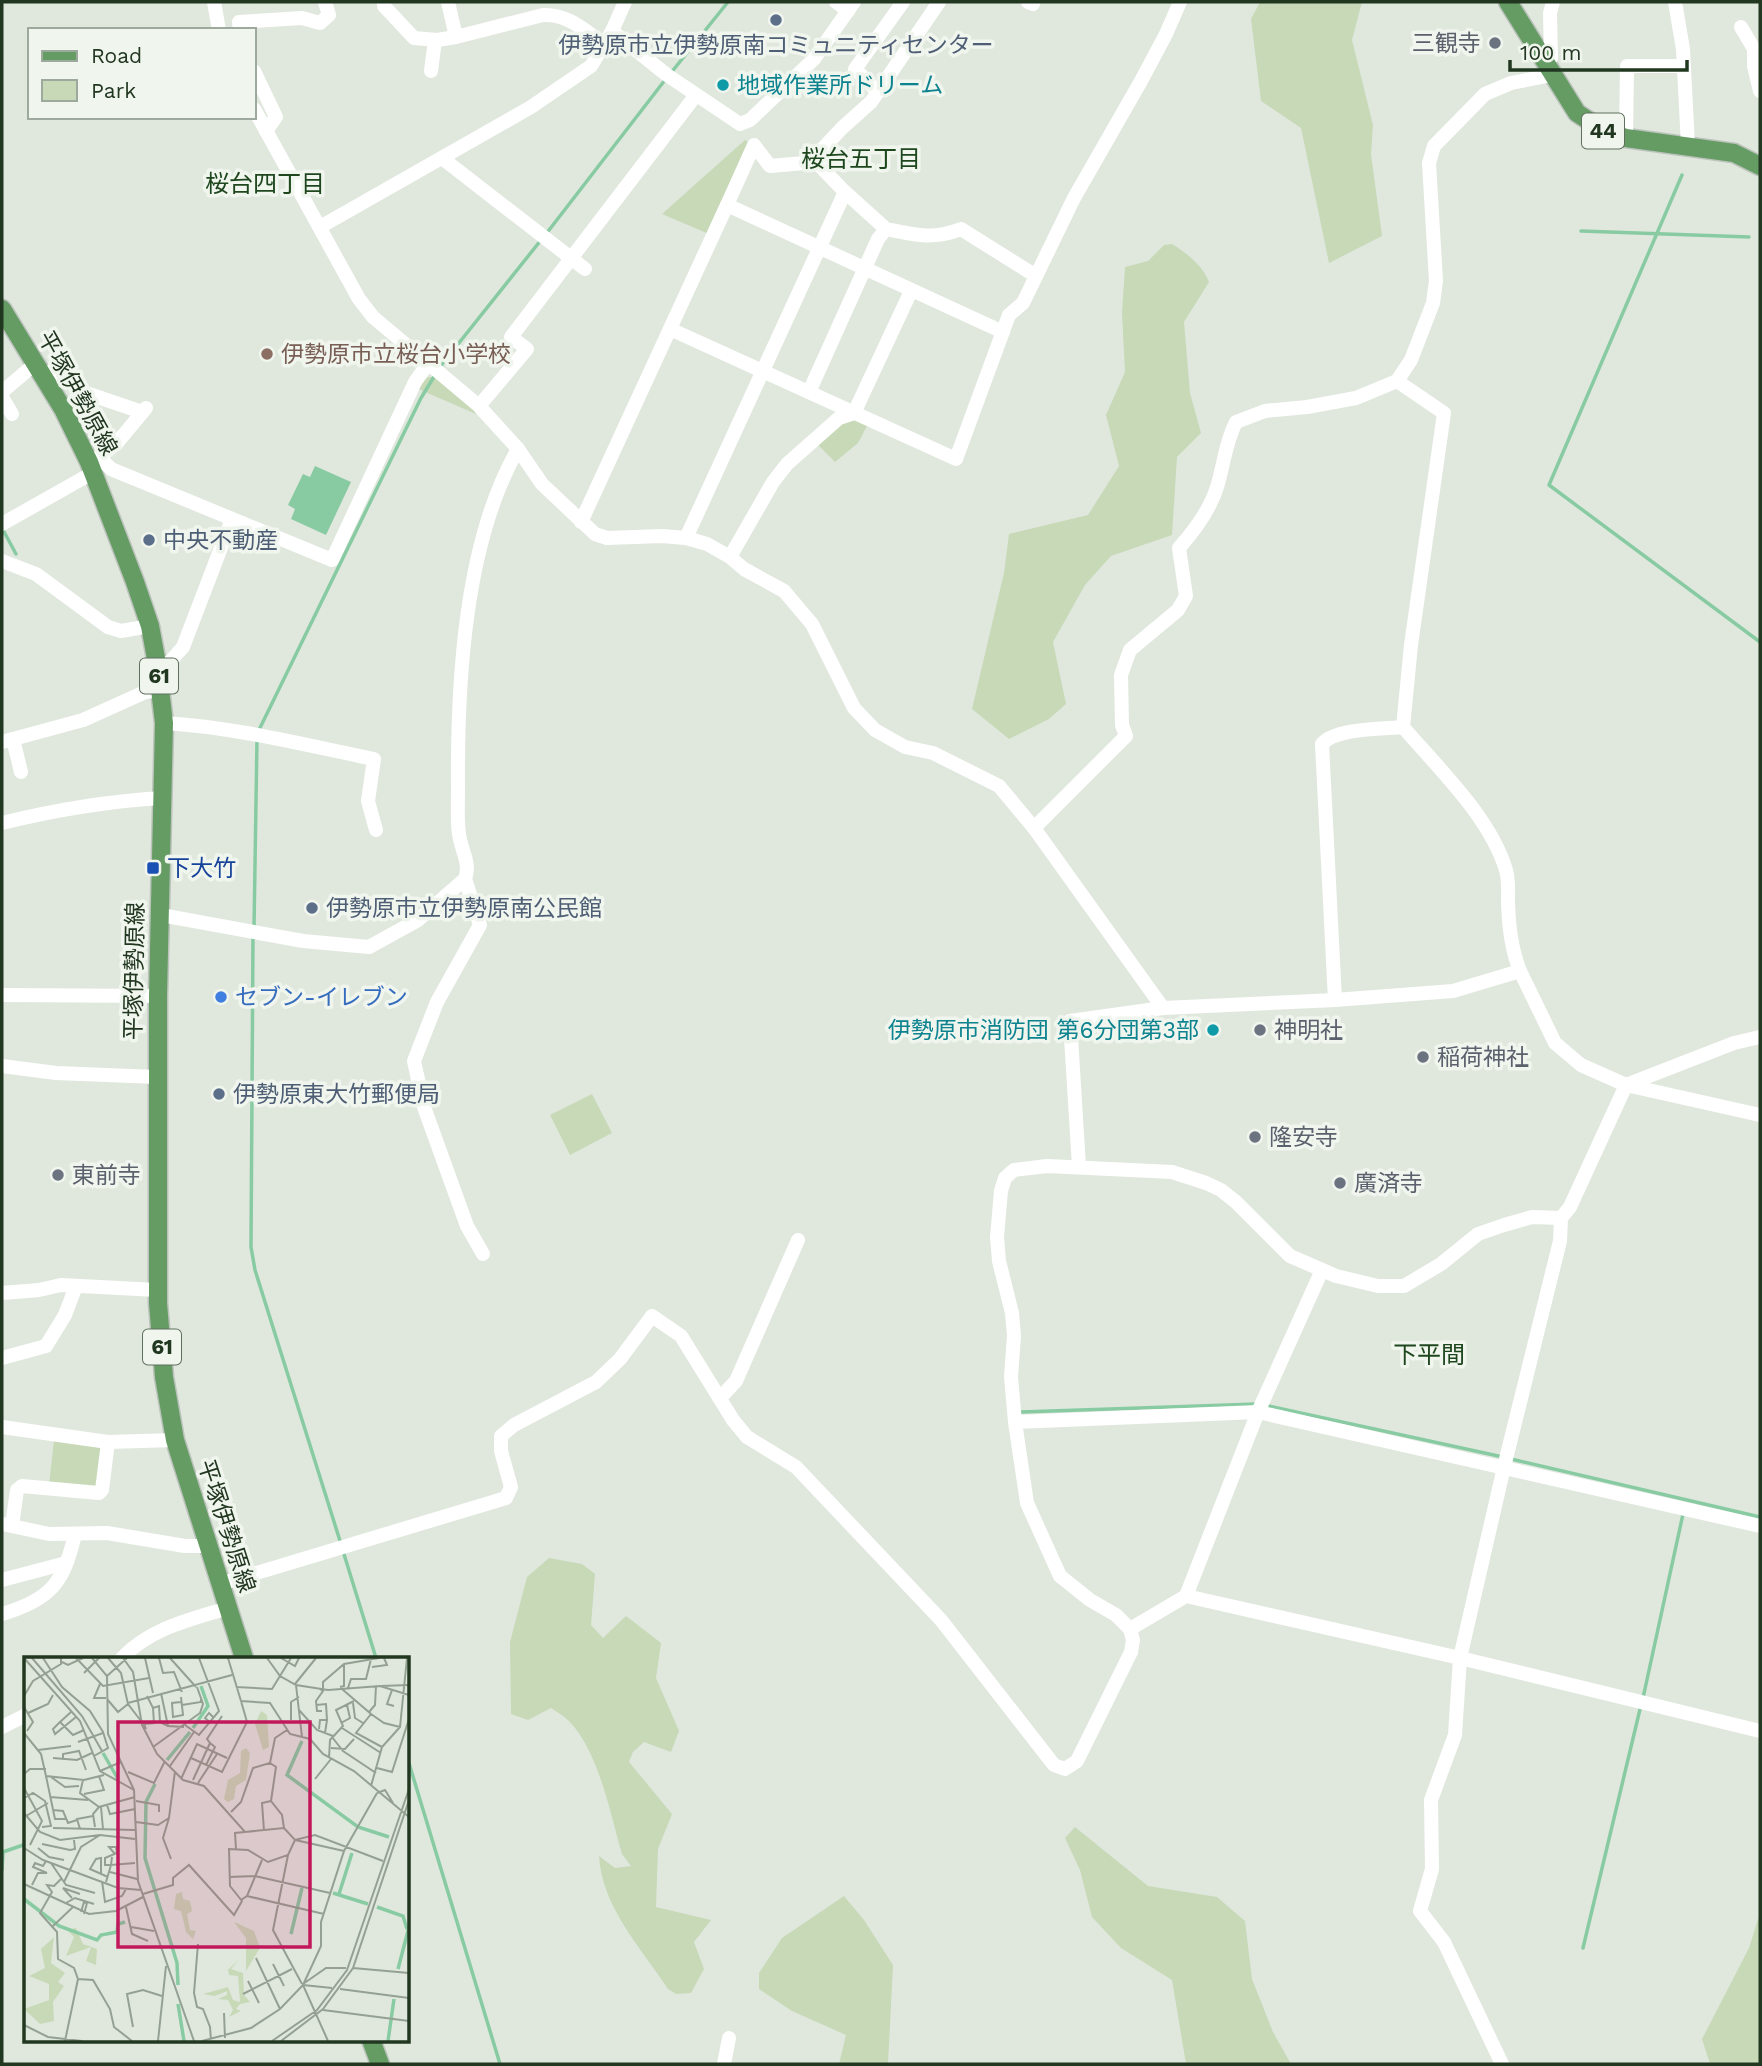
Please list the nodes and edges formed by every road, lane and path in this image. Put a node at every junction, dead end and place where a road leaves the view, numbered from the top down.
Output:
1 (213, 2) edge
2 (325, 2) edge
3 (384, 2) edge
4 (449, 2) edge
5 (625, 2) edge
6 (903, 2) edge
7 (939, 2) edge
8 (1180, 2) edge
9 (1508, 2) edge
10 (1553, 2) edge
11 (1675, 2) edge
12 (846, 5) edge
13 (219, 28) edge
14 (240, 28) edge
15 (612, 31) junction
16 (1741, 33) dead end
17 (456, 37) junction
18 (435, 40) junction
19 (604, 44) junction
20 (1683, 66) junction
21 (1549, 69) junction
22 (432, 71) dead end
23 (256, 75) edge
24 (1760, 91) edge
25 (878, 92) junction
26 (696, 96) junction
27 (256, 113) edge
28 (740, 124) junction
29 (266, 131) junction
30 (1626, 138) junction
31 (754, 145) junction
32 (1688, 146) junction
33 (442, 158) junction
34 (1759, 162) edge
35 (805, 163) dead end
36 (845, 192) junction
37 (727, 205) junction
38 (320, 228) junction
39 (886, 229) junction
40 (819, 248) junction
41 (572, 259) junction
42 (585, 270) dead end
43 (865, 270) junction
44 (1036, 276) junction
45 (911, 291) junction
46 (2, 309) edge
47 (670, 329) junction
48 (1003, 332) junction
49 (429, 362) junction
50 (39, 369) junction
51 (762, 372) junction
52 (1397, 381) junction
53 (809, 392) junction
54 (2, 394) edge
55 (479, 406) junction
56 (855, 413) junction
57 (12, 414) dead end
58 (518, 449) junction
59 (94, 464) junction
60 (232, 519) junction
61 (581, 522) junction
62 (2, 524) edge
63 (685, 538) junction
64 (730, 557) junction
65 (2, 561) edge
66 (150, 626) junction
67 (157, 664) junction
68 (161, 689) junction
69 (164, 723) junction
70 (1403, 727) junction
71 (7, 741) edge
72 (21, 772) dead end
73 (163, 798) junction
74 (2, 823) edge
75 (1034, 828) junction
76 (376, 830) dead end
77 (465, 879) junction
78 (161, 915) junction
79 (1520, 971) junction
80 (2, 995) edge
81 (158, 996) junction
82 (1335, 1000) junction
83 (1163, 1008) junction
84 (1760, 1037) edge
85 (2, 1066) edge
86 (157, 1077) junction
87 (1626, 1085) junction
88 (1760, 1115) edge
89 (1079, 1167) junction
90 (1561, 1218) junction
91 (798, 1240) dead end
92 (483, 1254) dead end
93 (1322, 1270) junction
94 (76, 1286) junction
95 (157, 1290) junction
96 (2, 1293) edge
97 (2, 1358) edge
98 (721, 1397) junction
99 (1258, 1412) junction
100 (1015, 1422) junction
101 (2, 1427) edge
102 (174, 1440) junction
103 (107, 1443) junction
104 (1504, 1467) junction
105 (7, 1525) edge
106 (1760, 1526) edge
107 (75, 1534) junction
108 (207, 1546) junction
109 (66, 1563) junction
110 (2, 1580) edge
111 (220, 1584) junction
112 (1186, 1596) junction
113 (228, 1608) junction
114 (2, 1614) edge
115 (1130, 1629) junction
116 (123, 1657) edge
117 (244, 1657) edge
118 (1460, 1658) junction
119 (24, 1716) edge
120 (2, 1727) edge
121 (1760, 1731) edge
122 (729, 2038) dead end
123 (372, 2042) edge
124 (380, 2064) edge
125 (724, 2064) edge
126 (1502, 2064) edge

1 - 13 street
2 - 14 street
3 - 18 street
4 - 17 street
5 - 15 street
6 - 25 street
7 - 25 street
8 - 44 street
9 - 21 main road, 44
10 - 21 street
11 - 20 street
12 - 28 street
15 - 19 street
15 - 26 street
16 - 24 street
17 - 18 street
17 - 19 street
18 - 22 street
19 - 33 street
20 - 30 street
20 - 32 street
21 - 30 main road, 44
21 - 52 street
23 - 29 street
25 - 36 street
26 - 28 street
26 - 41 street
27 - 29 street
28 - 31 street
29 - 38 street
30 - 32 main road, 44
31 - 35 street
31 - 37 street
32 - 34 main road, 44
33 - 38 street
33 - 41 street
36 - 39 street
36 - 40 street
37 - 40 street
37 - 47 street
38 - 49 street
39 - 43 street
39 - 44 street
40 - 43 street
40 - 51 street
41 - 42 street
41 - 55 street
43 - 45 street
43 - 53 street
44 - 48 street
45 - 48 street
45 - 56 street
46 - 50 main road, 平塚伊勢原線 / 61
47 - 51 street
47 - 61 street
48 - 56 street
49 - 55 street
49 - 60 street
50 - 54 street
50 - 59 main road, 平塚伊勢原線 / 61
50 - 59 street
51 - 53 street
51 - 63 street
52 - 70 street
52 - 75 street
53 - 56 street
54 - 57 street
55 - 58 street
56 - 64 street
58 - 61 street
58 - 77 street
59 - 60 street
59 - 62 street
59 - 66 main road, 平塚伊勢原線 / 61
60 - 67 street
61 - 63 street
63 - 64 street
64 - 75 street
65 - 66 street
66 - 67 main road, 平塚伊勢原線 / 61
67 - 68 main road, 平塚伊勢原線 / 61
68 - 69 main road, 平塚伊勢原線 / 61
68 - 71 street
69 - 73 main road, 平塚伊勢原線 / 61
69 - 76 street
70 - 79 street
70 - 82 street
71 - 72 street
73 - 74 street
73 - 78 main road, 平塚伊勢原線 / 61
75 - 83 street
77 - 78 street
77 - 92 street
78 - 81 main road, 平塚伊勢原線 / 61
79 - 82 street
79 - 87 street
80 - 81 street
81 - 86 main road, 平塚伊勢原線 / 61
82 - 83 street
83 - 89 street
84 - 87 street
85 - 86 street
86 - 95 main road, 平塚伊勢原線 / 61
87 - 88 street
87 - 90 street
89 - 93 street
89 - 100 street
90 - 93 street
90 - 104 street
91 - 98 street
93 - 99 street
94 - 95 street
94 - 96 street
94 - 97 street
95 - 102 main road, 平塚伊勢原線 / 61
98 - 111 street
98 - 115 street
99 - 100 street
99 - 104 street
99 - 112 street
100 - 115 street
101 - 103 street
102 - 103 street
102 - 108 main road, 平塚伊勢原線 / 61
103 - 105 street
104 - 106 street
104 - 118 street
105 - 107 street
107 - 108 street
107 - 109 street
108 - 111 main road, 平塚伊勢原線 / 61
109 - 110 street
109 - 114 street
111 - 113 main road, 平塚伊勢原線 / 61
112 - 115 street
112 - 118 street
113 - 116 street
113 - 117 main road, 平塚伊勢原線 / 61
118 - 121 street
118 - 126 street
119 - 120 street
122 - 125 street
123 - 124 main road

